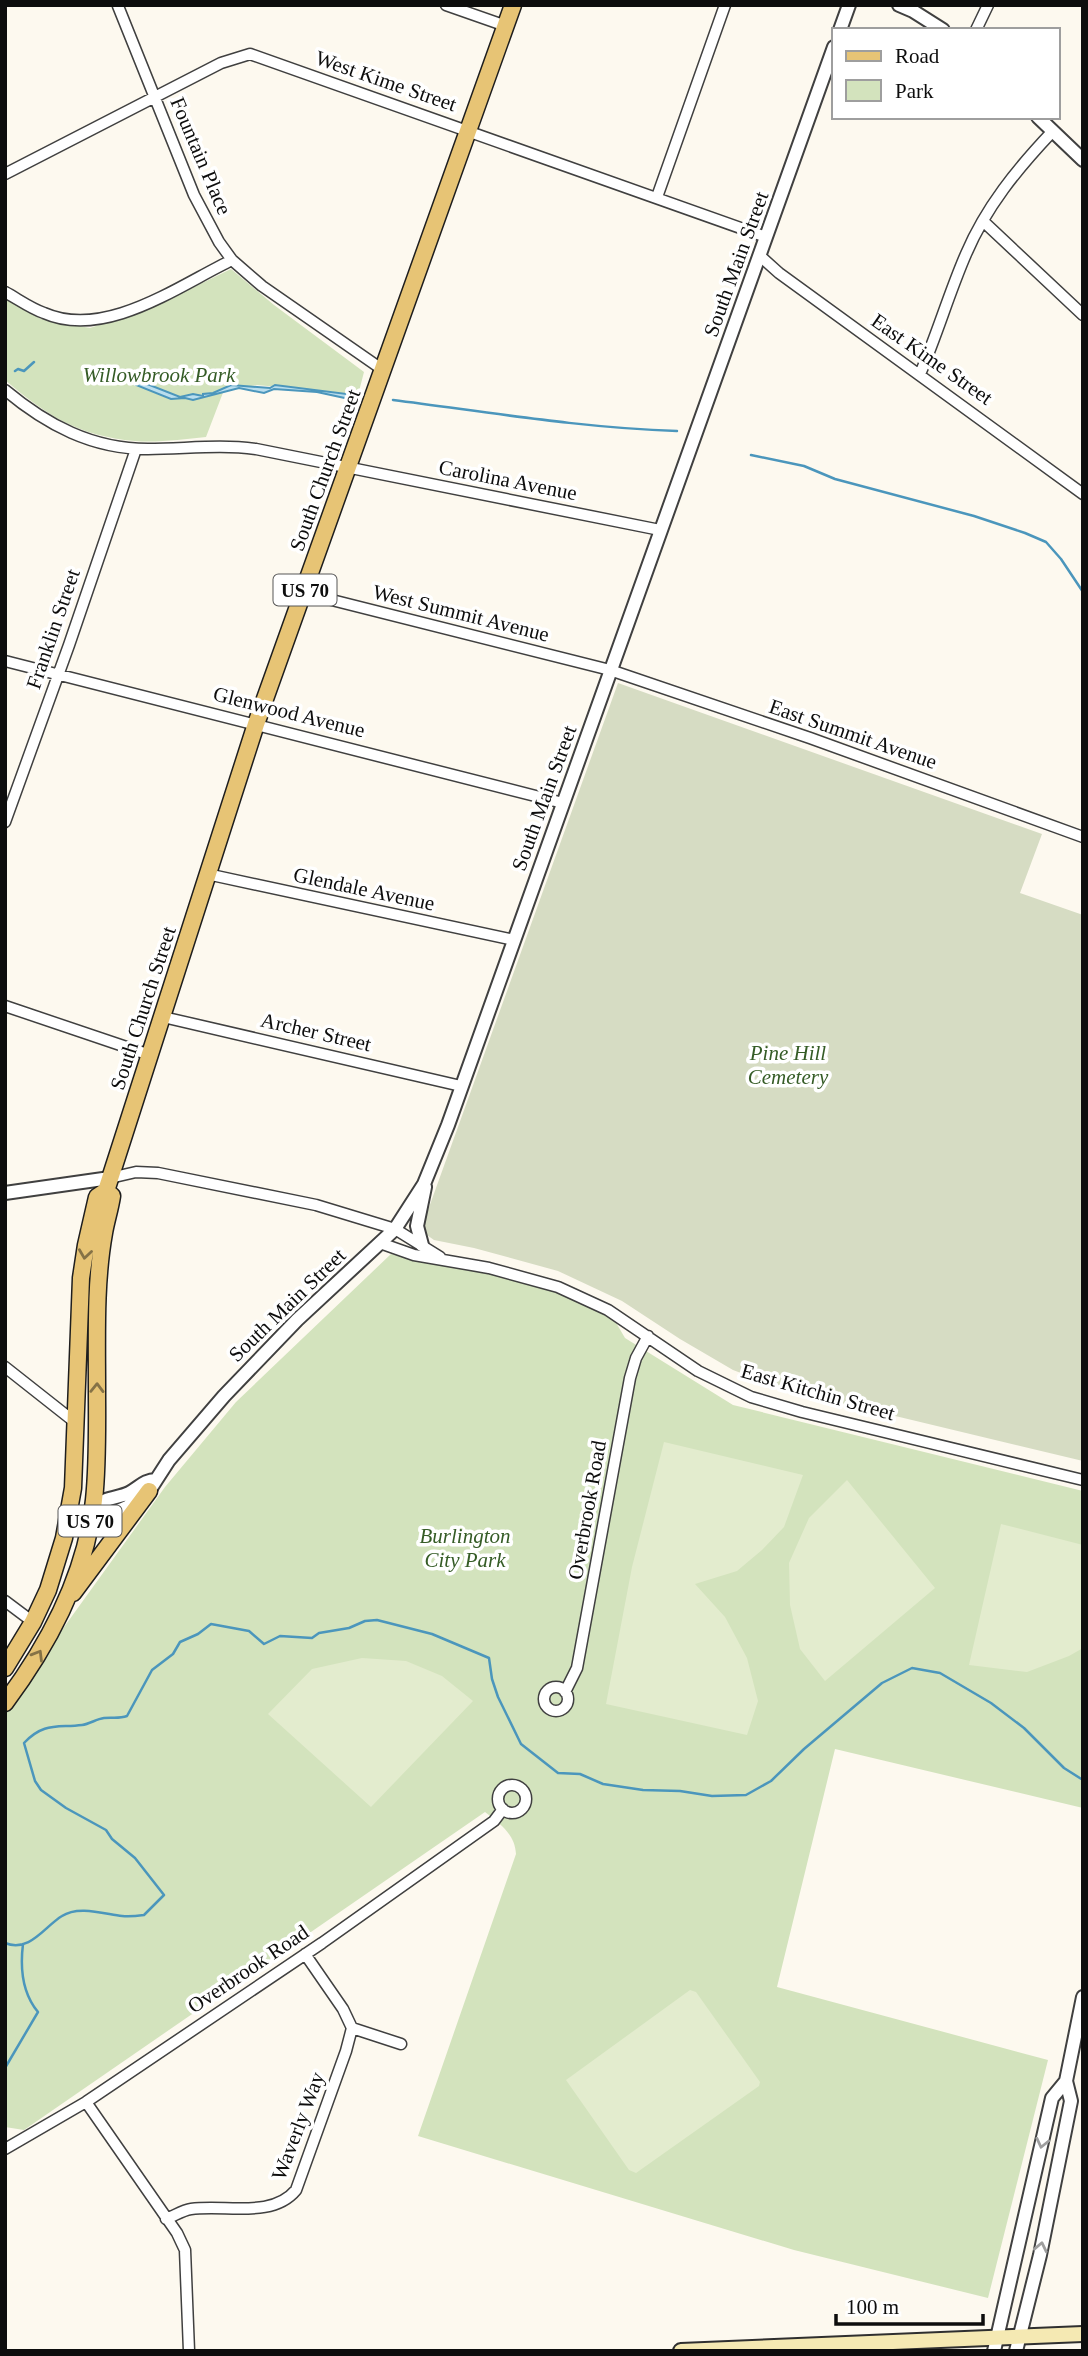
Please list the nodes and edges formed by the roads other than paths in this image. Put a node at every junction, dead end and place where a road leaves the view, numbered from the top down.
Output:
1 (446, 5) edge
2 (513, 5) edge
3 (725, 5) edge
4 (849, 5) edge
5 (899, 5) edge
6 (988, 5) edge
7 (116, 6) edge
8 (506, 26) junction
9 (841, 28) edge
10 (939, 28) edge
11 (977, 28) edge
12 (832, 53) edge
13 (155, 98) junction
14 (1040, 119) edge
15 (469, 131) junction
16 (1052, 132) junction
17 (1083, 160) edge
18 (5, 174) edge
19 (657, 197) junction
20 (984, 222) junction
21 (766, 237) junction
22 (759, 255) junction
23 (232, 260) junction
24 (5, 292) edge
25 (1083, 315) edge
26 (383, 370) junction
27 (920, 374) junction
28 (5, 390) edge
29 (136, 449) junction
30 (348, 468) junction
31 (1083, 494) edge
32 (660, 530) junction
33 (304, 593) junction
34 (5, 661) edge
35 (610, 670) junction
36 (58, 674) junction
37 (256, 724) junction
38 (563, 803) junction
39 (5, 822) edge
40 (1083, 837) edge
41 (207, 874) junction
42 (514, 940) junction
43 (5, 1006) edge
44 (163, 1017) junction
45 (150, 1055) junction
46 (461, 1086) junction
47 (428, 1174) junction
48 (108, 1185) junction
49 (5, 1193) edge
50 (395, 1228) junction
51 (380, 1243) junction
52 (422, 1245) junction
53 (443, 1259) junction
54 (648, 1336) junction
55 (5, 1367) edge
56 (76, 1423) junction
57 (75, 1441) junction
58 (1083, 1480) edge
59 (153, 1485) junction
60 (93, 1506) junction
61 (48, 1590) junction
62 (5, 1601) edge
63 (65, 1603) junction
64 (33, 1622) junction
65 (5, 1668) edge
66 (565, 1692) dead end
67 (5, 1703) edge
68 (502, 1809) dead end
69 (305, 1954) junction
70 (1083, 1997) edge
71 (352, 2028) junction
72 (401, 2045) dead end
73 (1066, 2081) junction
74 (86, 2102) junction
75 (5, 2149) edge
76 (166, 2219) junction
77 (1083, 2334) edge
78 (996, 2344) edge
79 (1018, 2344) edge
80 (189, 2351) edge
81 (681, 2351) edge

1 - 8 street
2 - 8 main road, South Church Street / US 70
3 - 19 street
4 - 9 street
5 - 10 street
6 - 11 street
7 - 13 street, Fountain Place
8 - 15 main road, South Church Street / US 70
12 - 21 street, South Main Street
13 - 15 street, West Kime Street
13 - 18 street, West Kime Street
13 - 23 street, Fountain Place
14 - 16 street
15 - 19 street, West Kime Street
15 - 26 main road, South Church Street / US 70
16 - 17 street
16 - 20 street
19 - 21 street, West Kime Street
20 - 25 street
20 - 27 street
21 - 22 street, South Main Street
22 - 27 street, East Kime Street
22 - 32 street, South Main Street
23 - 24 street
23 - 26 street, Fountain Place
26 - 30 main road, South Church Street / US 70
27 - 31 street, East Kime Street
28 - 29 street, Carolina Avenue
29 - 30 street, Carolina Avenue
29 - 36 street, Franklin Street
30 - 32 street, Carolina Avenue
30 - 33 main road, South Church Street / US 70
32 - 35 street, South Main Street
33 - 35 street, West Summit Avenue
33 - 37 main road, South Church Street / US 70
34 - 36 street, Glenwood Avenue
35 - 38 street, South Main Street
35 - 40 street, East Summit Avenue
36 - 37 street, Glenwood Avenue
36 - 39 street, Franklin Street
37 - 38 street, Glenwood Avenue
37 - 41 main road, South Church Street / US 70
38 - 42 street, South Main Street
41 - 42 street, Glendale Avenue
41 - 44 main road, South Church Street / US 70
42 - 46 street, South Main Street
43 - 45 street
44 - 45 main road, South Church Street / US 70
44 - 46 street, Archer Street
45 - 48 main road, South Church Street / US 70
46 - 47 street, South Main Street
47 - 50 street, South Main Street
47 - 52 street
48 - 49 street
48 - 50 street, East Kitchin Street
48 -> 56 main road, South Church Street / US 70
60 -> 48 main road, South Church Street / US 70
50 - 51 street, South Main Street
50 - 52 street, East Kitchin Street
51 - 53 street, East Kitchin Street
51 - 59 street, South Main Street
52 - 53 street, East Kitchin Street
53 - 54 street, East Kitchin Street
54 - 58 street, East Kitchin Street
54 - 66 street, Overbrook Road
55 - 56 street
56 - 57 main road, South Church Street / US 70
57 - 60 main road
57 - 61 main road, South Church Street / US 70
59 - 60 street, South Main Street
59 - 63 main road
60 - 61 main road
60 - 63 main road, South Church Street / US 70
61 - 64 main road, South Church Street / US 70
62 - 64 street
67 -> 63 main road, South Church Street / US 70
64 - 65 main road, South Church Street / US 70
68 - 69 street, Overbrook Road
69 - 71 street
69 - 74 street, Overbrook Road
70 - 73 street
71 - 72 street
71 - 76 street, Waverly Way
73 -> 78 street
79 -> 73 street
74 - 75 street, Overbrook Road
74 - 76 street
76 - 80 street
77 - 79 main road
78 - 79 main road
78 - 81 main road

